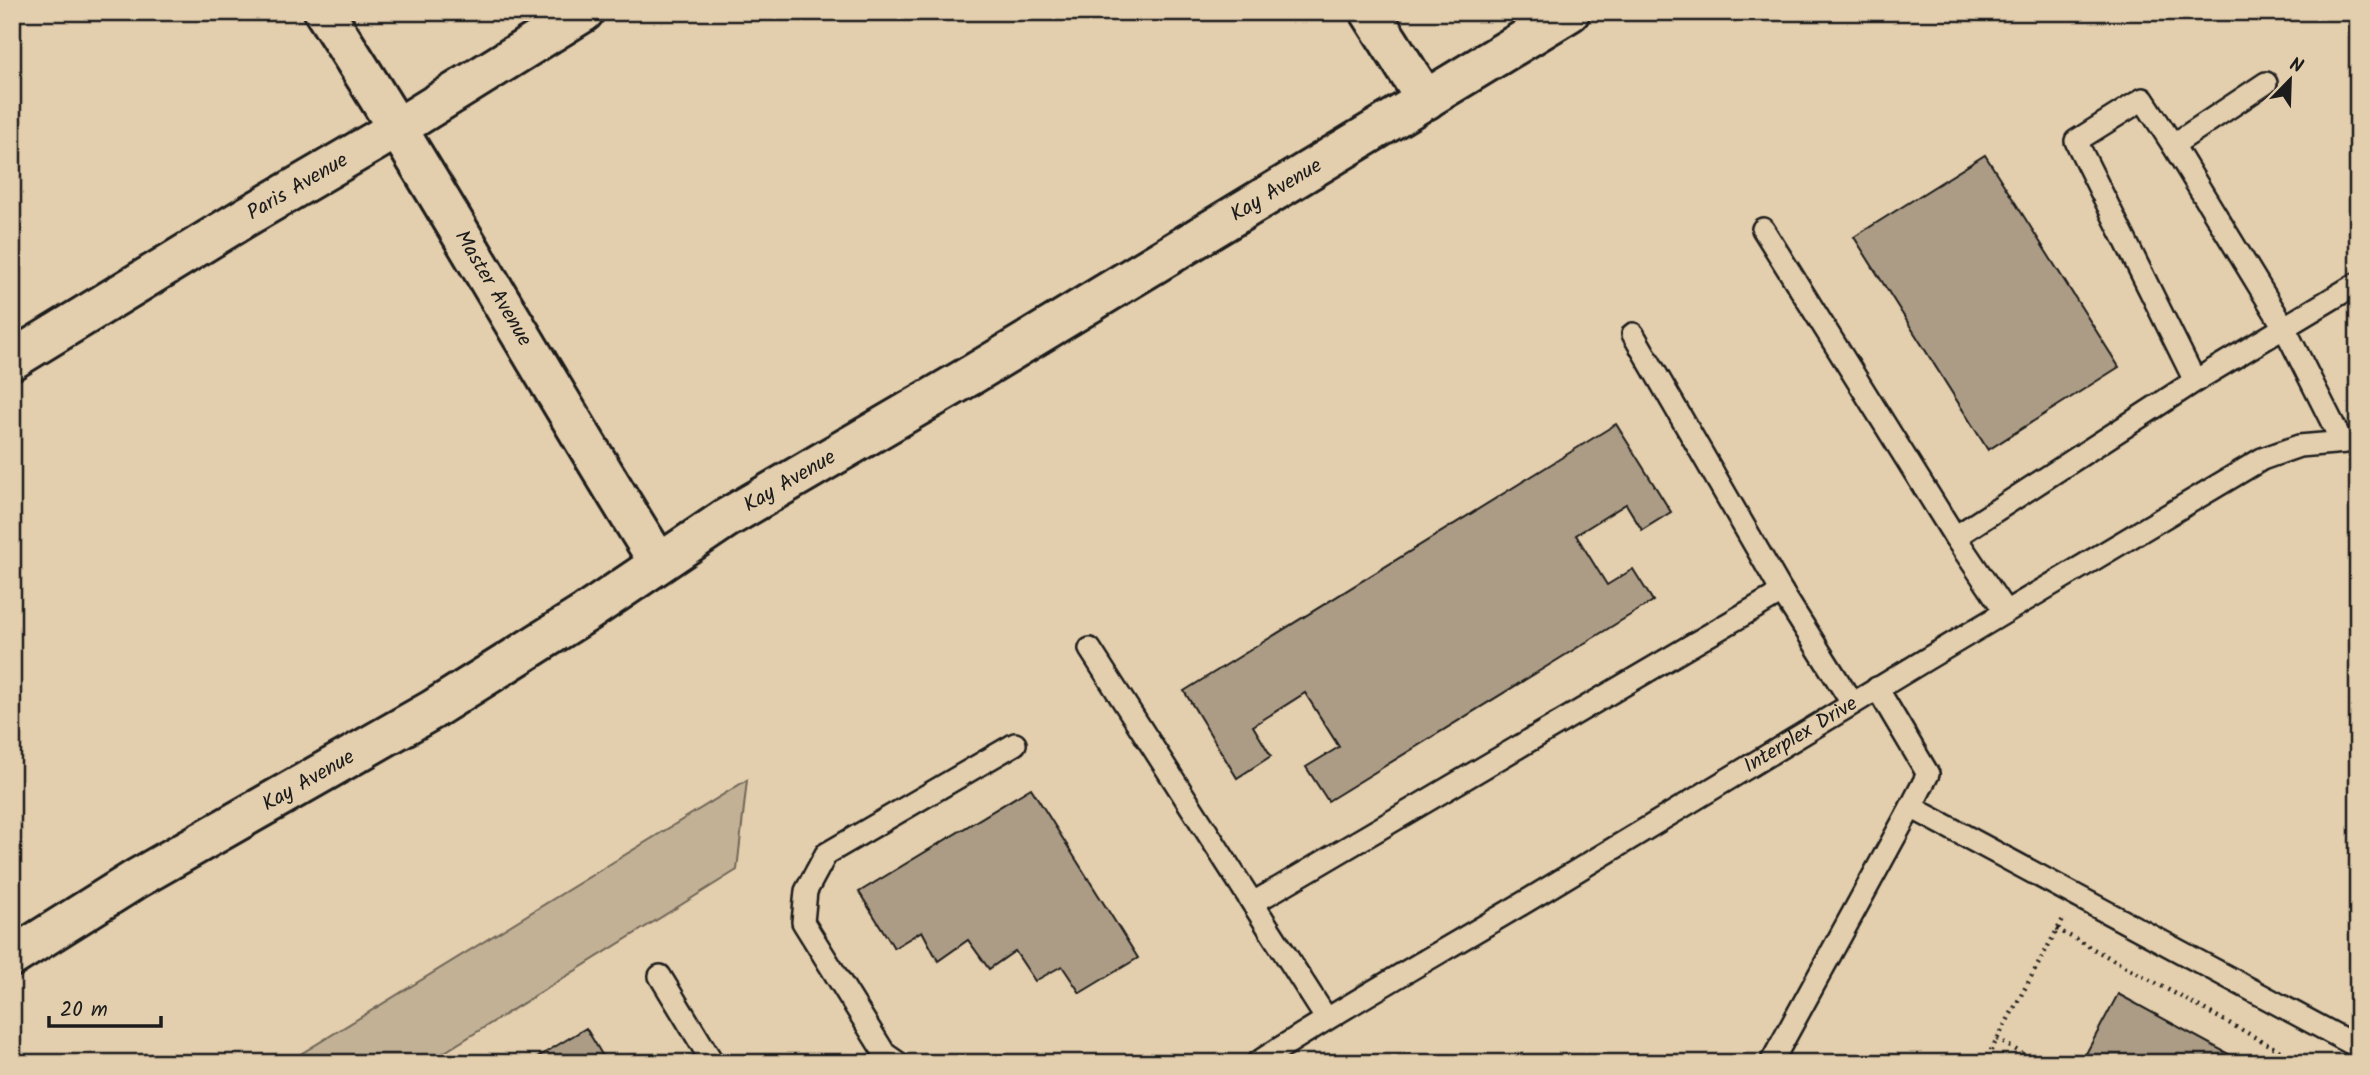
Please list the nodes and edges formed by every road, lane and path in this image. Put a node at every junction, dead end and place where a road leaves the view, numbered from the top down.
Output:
1 (324, 12) edge
2 (584, 12) edge
3 (1370, 12) edge
4 (1570, 12) edge
5 (2266, 83) dead end
6 (1426, 100) junction
7 (396, 129) junction
8 (2173, 145) junction
9 (1763, 229) dead end
10 (2358, 282) edge
11 (2284, 327) junction
12 (1633, 334) dead end
13 (12, 360) edge
14 (2195, 381) junction
15 (2350, 441) edge
16 (1955, 537) junction
17 (659, 563) junction
18 (1782, 592) junction
19 (2005, 611) junction
20 (1090, 649) dead end
21 (1877, 688) junction
22 (1852, 703) junction
23 (1015, 744) dead end
24 (1911, 807) junction
25 (2075, 896) junction
26 (1252, 903) junction
27 (2057, 929) junction
28 (12, 957) edge
29 (660, 975) dead end
30 (1326, 1018) junction
31 (1997, 1039) junction
32 (2358, 1047) edge
33 (713, 1063) edge
34 (898, 1063) edge
35 (1257, 1063) edge
36 (1771, 1063) edge
37 (1984, 1063) edge
38 (2039, 1063) edge
39 (2302, 1063) edge

1 - 7 street, Master Avenue
2 - 7 street, Paris Avenue
3 - 6 street
4 - 6 street, Kay Avenue
5 - 8 lane
6 - 17 street, Kay Avenue
7 - 13 street, Paris Avenue
7 - 17 street, Master Avenue
8 - 11 lane
8 - 14 lane
9 - 16 lane
10 - 11 lane
11 - 14 lane
11 - 15 lane
12 - 18 lane
14 - 16 lane
15 - 19 lane, Interplex Drive
16 - 19 lane
17 - 28 street, Kay Avenue
18 - 22 lane
18 - 26 lane
19 - 21 lane, Interplex Drive
20 - 26 lane
21 - 22 lane, Interplex Drive
21 - 24 lane
22 - 30 lane, Interplex Drive
23 - 34 lane
24 - 25 lane
24 - 36 lane
25 - 27 path
25 - 32 lane
26 - 30 lane
27 - 31 path
27 - 39 path
29 - 33 lane
30 - 35 lane, Interplex Drive
31 - 37 path
31 - 38 path

